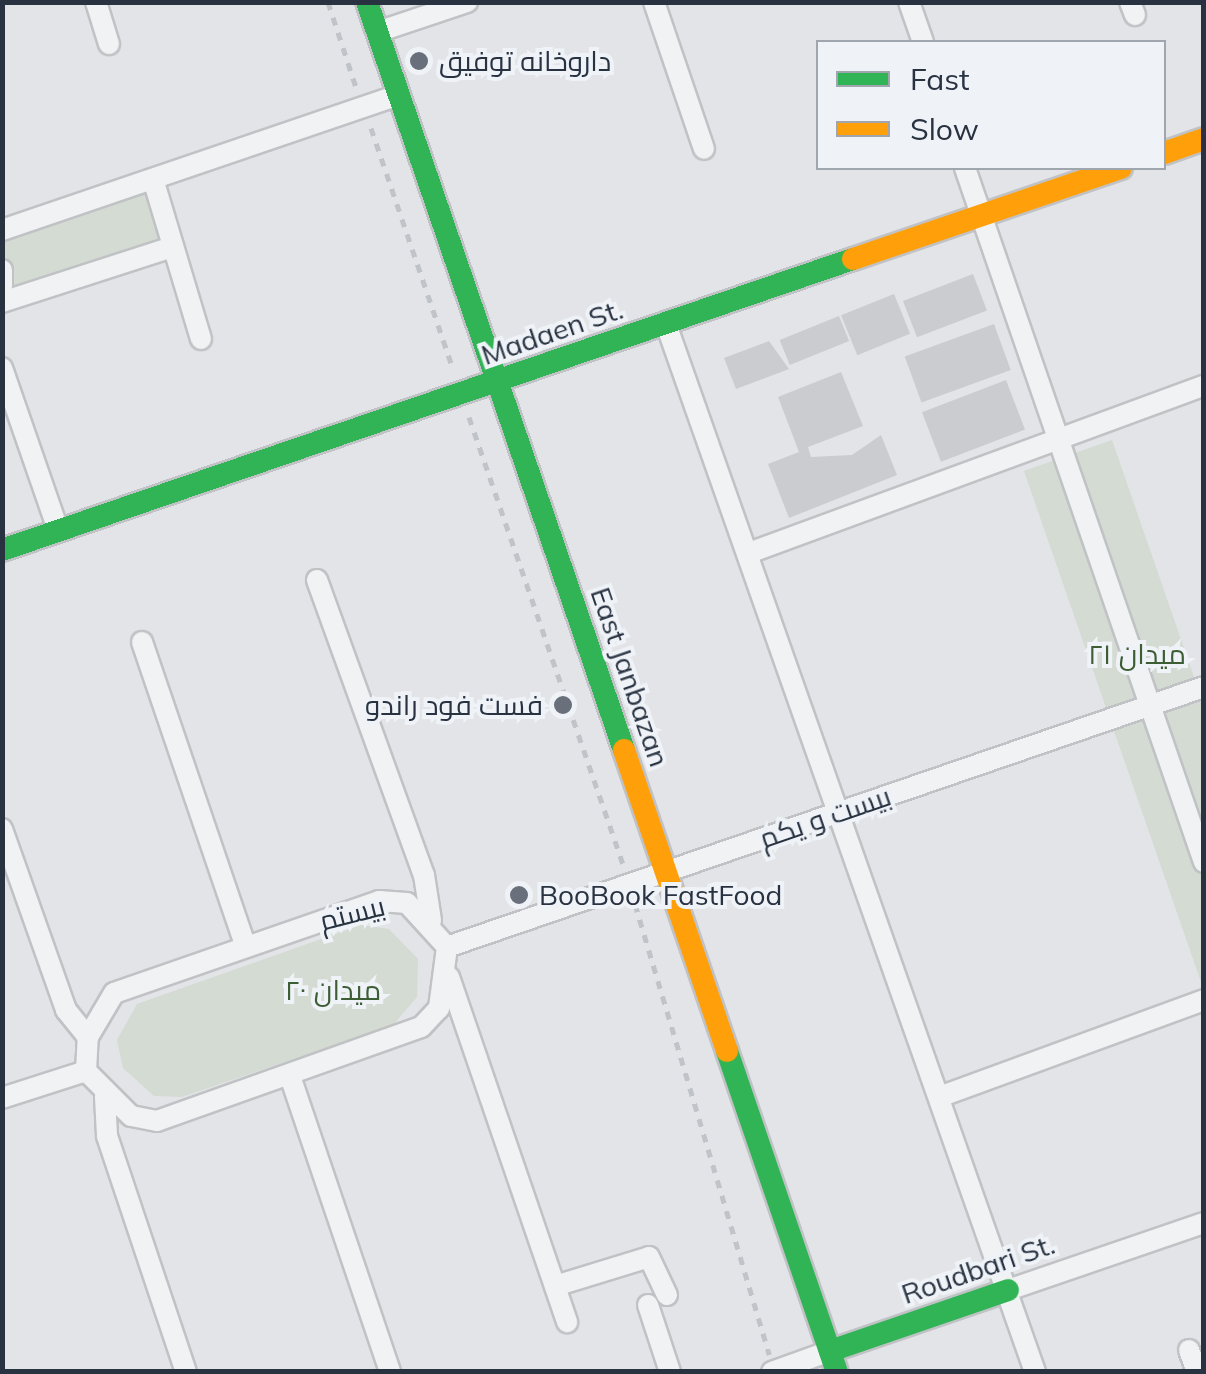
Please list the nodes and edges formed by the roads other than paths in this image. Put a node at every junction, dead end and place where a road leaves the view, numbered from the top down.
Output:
1 (96, 2) edge
2 (367, 2) edge
3 (467, 2) edge
4 (654, 2) edge
5 (909, 2) edge
6 (378, 32) junction
7 (922, 40) edge
8 (109, 44) dead end
9 (399, 94) junction
10 (1204, 139) edge
11 (704, 149) dead end
12 (1166, 152) edge
13 (966, 170) edge
14 (1115, 170) edge
15 (153, 179) junction
16 (981, 216) junction
17 (2, 230) edge
18 (172, 247) junction
19 (2, 270) edge
20 (2, 286) edge
21 (2, 302) edge
22 (666, 324) junction
23 (201, 340) dead end
24 (2, 368) edge
25 (498, 382) junction
26 (1204, 386) edge
27 (1058, 436) junction
28 (58, 530) junction
29 (2, 550) edge
30 (749, 553) junction
31 (317, 580) dead end
32 (142, 642) dead end
33 (1204, 686) edge
34 (1150, 705) junction
35 (843, 811) junction
36 (2, 829) edge
37 (1204, 862) edge
38 (666, 872) junction
39 (431, 920) junction
40 (245, 945) junction
41 (448, 946) junction
42 (449, 977) junction
43 (1204, 1000) edge
44 (88, 1037) junction
45 (86, 1071) junction
46 (290, 1076) junction
47 (105, 1096) junction
48 (942, 1096) junction
49 (2, 1098) edge
50 (1204, 1223) edge
51 (555, 1286) junction
52 (1008, 1290) junction
53 (567, 1322) dead end
54 (1190, 1350) dead end
55 (833, 1361) edge
56 (773, 1371) edge
57 (186, 1372) edge
58 (390, 1372) edge
59 (670, 1372) edge
60 (1036, 1372) edge
61 (1197, 1372) edge

1 - 8 street
2 - 6 main road, East Janbazan
3 - 6 street
4 - 11 street
5 - 7 street
6 - 9 main road, East Janbazan
9 - 15 street
9 - 25 main road, East Janbazan
10 - 12 main road
13 - 16 street
14 - 16 main road, Madaen St.
15 - 17 street
15 - 18 street
16 - 22 main road, Madaen St.
16 - 27 street
18 - 21 street
18 - 23 street
19 - 20 street
22 - 25 main road, Madaen St.
22 - 30 street
24 - 28 street
25 - 28 main road, Madaen St.
25 - 38 main road, East Janbazan
26 - 27 street
27 - 30 street
27 - 34 street
28 - 29 main road, Madaen St.
30 - 35 street
31 - 39 street
32 - 40 street
33 - 34 street, بیست و یکم
34 - 35 street, بیست و یکم
34 - 37 street
35 - 38 street, بیست و یکم
35 - 48 street
36 - 44 street
38 - 41 street, بیست و یکم
38 - 55 main road, East Janbazan
39 - 40 street, بیستم
39 - 41 street
40 - 44 street, بیستم
41 - 42 street
42 - 46 street
42 - 51 street
43 - 48 street
44 - 45 street, بیستم
45 - 47 street
45 - 49 street
46 - 47 street
46 - 58 street
47 - 57 street
48 - 52 street
50 - 52 street, Roudbari St.
51 - 53 street
51 - 59 street
52 - 55 main road, Roudbari St.
52 - 60 street
54 - 61 street
55 - 56 street, Roudbari St.

